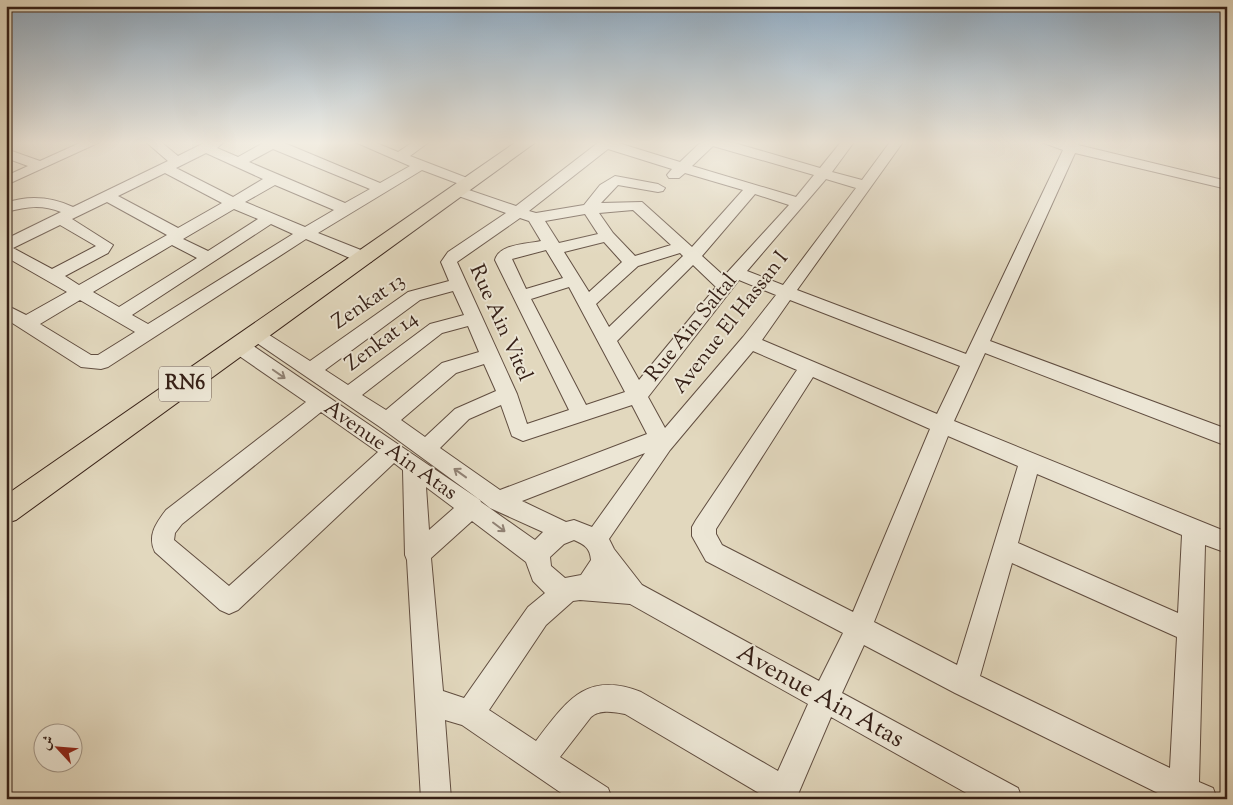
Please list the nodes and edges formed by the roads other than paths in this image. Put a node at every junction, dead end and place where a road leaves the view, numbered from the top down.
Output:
1 (138, 180) edge
2 (195, 180) edge
3 (273, 180) edge
4 (275, 180) edge
5 (360, 180) edge
6 (395, 180) edge
7 (449, 180) edge
8 (475, 180) edge
9 (559, 180) edge
10 (668, 180) edge
11 (721, 180) edge
12 (818, 180) edge
13 (842, 180) edge
14 (871, 180) edge
15 (1056, 180) edge
16 (1206, 180) edge
17 (1227, 185) edge
18 (866, 186) junction
19 (464, 187) junction
20 (380, 188) junction
21 (658, 188) junction
22 (752, 189) junction
23 (105, 196) junction
24 (233, 203) junction
25 (799, 203) junction
26 (637, 205) junction
27 (6, 208) edge
28 (346, 209) junction
29 (589, 209) junction
30 (517, 212) junction
31 (66, 215) junction
32 (535, 218) junction
33 (269, 219) junction
34 (304, 234) junction
35 (607, 236) junction
36 (175, 237) junction
37 (6, 245) edge
38 (553, 247) junction
39 (6, 250) edge
40 (688, 251) junction
41 (208, 257) junction
42 (365, 258) junction
43 (632, 262) junction
44 (52, 276) junction
45 (574, 280) junction
46 (730, 280) junction
47 (460, 284) junction
48 (785, 292) junction
49 (81, 293) junction
50 (520, 297) junction
51 (587, 303) junction
52 (6, 311) edge
53 (119, 315) junction
54 (474, 319) junction
55 (26, 324) junction
56 (149, 332) junction
57 (607, 339) junction
58 (248, 340) junction
59 (750, 342) junction
60 (975, 354) junction
61 (490, 356) junction
62 (809, 368) junction
63 (310, 372) junction
64 (507, 394) junction
65 (348, 396) junction
66 (637, 396) junction
67 (320, 402) junction
68 (581, 415) junction
69 (387, 421) junction
70 (942, 425) junction
71 (519, 430) joint
72 (1227, 438) edge
73 (662, 441) junction
74 (393, 451) junction
75 (420, 458) junction
76 (1030, 461) junction
77 (498, 501) junction
78 (472, 507) junction
79 (6, 510) edge
80 (1194, 530) junction
81 (569, 531) junction
82 (602, 544) junction
83 (1227, 544) edge
84 (1006, 549) junction
85 (417, 555) junction
86 (540, 562) junction
87 (574, 589) junction
88 (634, 593) junction
89 (537, 616) junction
90 (859, 628) junction
91 (1189, 630) junction
92 (965, 683) junction
93 (824, 700) junction
94 (431, 701) junction
95 (470, 714) junction
96 (540, 760) junction
97 (1193, 794) edge
98 (788, 796) edge
99 (436, 799) edge
100 (597, 799) edge
101 (1007, 799) edge

1 - 23 street
2 - 24 street
3 - 24 street
4 - 28 street
5 - 20 street
6 - 20 street
7 - 19 street
8 - 19 main road, RN6
9 - 30 street, Rue Ain Vitel
10 - 21 street
11 - 22 street
12 - 25 street, Rue Ain Saltal
13 - 18 street
14 - 18 street, Avenue El Hassan I
15 - 60 street
16 - 17 street
18 - 48 street, Avenue El Hassan I
19 - 30 street
19 - 42 main road, RN6
20 - 28 street
21 - 26 street
21 - 29 street
22 - 25 street
22 - 40 street
23 - 31 street
23 - 36 street
24 - 33 street
24 - 36 street
25 - 46 street, Rue Ain Saltal
26 - 29 street
26 - 40 street
27 - 31 street
28 - 34 street
29 - 32 street
29 - 35 street
30 - 32 street
30 - 47 street, Rue Ain Vitel
31 - 37 street
31 - 44 street
32 - 38 street
33 - 34 street
33 - 41 street
34 - 42 street
34 - 56 street
35 - 38 street
35 - 43 street
36 - 41 street
36 - 49 street
38 - 45 street
38 - 50 street
39 - 44 street
40 - 43 street
40 - 46 street
40 - 57 street
41 - 53 street
42 - 58 main road, RN6
43 - 51 street
44 - 49 street
45 - 50 street
45 - 51 street
46 - 48 street
46 - 66 street, Rue Ain Saltal
47 - 54 street, Rue Ain Vitel
47 - 63 street, Zenkat 13
48 - 59 street, Avenue El Hassan I
48 - 60 street
49 - 53 street
49 - 55 street
50 - 68 street
51 - 57 street
52 - 55 street
53 - 56 street
54 - 61 street, Rue Ain Vitel
54 - 65 street, Zenkat 14
55 - 56 street
57 - 66 street
58 - 63 street, Avenue Ain Atas
58 -> 67 street, Avenue Ain Atas
58 - 79 main road, RN6
59 - 62 street
59 - 73 street, Avenue El Hassan I
60 - 70 street
60 - 72 street
61 - 64 street, Rue Ain Vitel
61 - 69 street
62 - 70 street
62 - 90 street
63 - 65 street, Avenue Ain Atas
64 - 71 street, Rue Ain Vitel
64 - 75 street
65 - 69 street, Avenue Ain Atas
66 - 68 street, Rue Ain Saltal
66 - 73 street
67 - 74 street, Avenue Ain Atas
67 - 74 street
68 - 71 street, Rue Ain Saltal
69 - 75 street, Avenue Ain Atas
70 - 76 street
70 - 90 street
73 - 77 street
73 - 82 street, Avenue El Hassan I
74 - 75 street, Avenue Ain Atas
77 -> 75 street, Avenue Ain Atas
75 - 78 street, Avenue Ain Atas
75 - 85 street
76 - 80 street
76 - 84 street
77 - 81 street, Avenue Ain Atas
78 - 85 street
78 -> 86 street, Avenue Ain Atas
80 - 83 street
80 - 91 street
81 - 82 street
81 - 86 street
82 - 87 street
82 - 88 street
84 - 91 street
84 - 92 street
85 - 94 street
86 - 87 street
86 - 89 street
87 - 88 street
87 - 89 street
88 - 93 street, Avenue Ain Atas
89 - 95 street
90 - 92 street
90 - 93 street
91 - 97 street
92 - 97 street
93 - 98 street
93 - 101 street, Avenue Ain Atas
94 - 95 street
94 - 99 street
95 - 96 street
96 - 98 street
96 - 100 street

